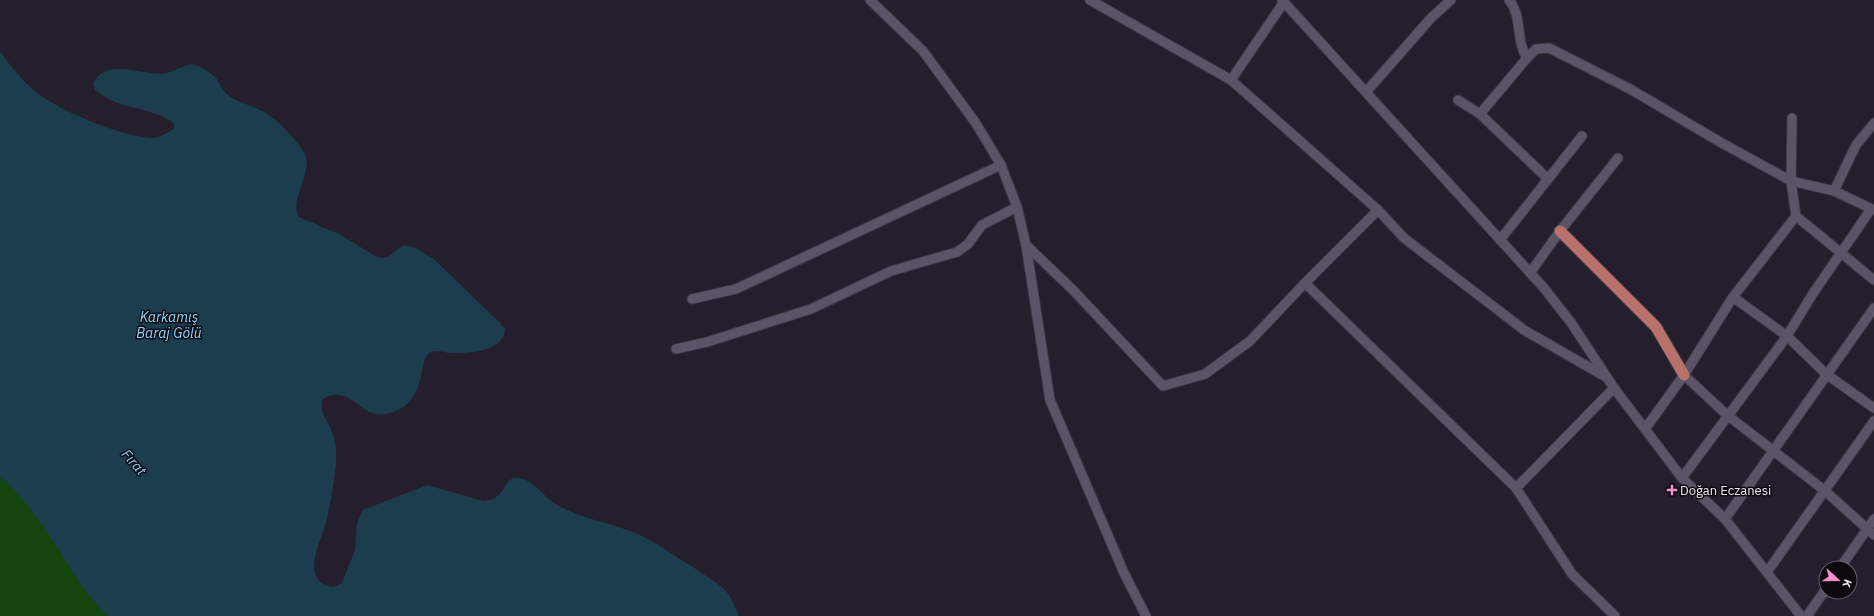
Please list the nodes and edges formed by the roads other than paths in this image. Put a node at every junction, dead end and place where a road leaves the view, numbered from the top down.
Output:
1 (870, 0) edge
2 (1090, 0) edge
3 (1509, 0) edge
4 (1283, 1) edge
5 (1448, 1) edge
6 (1527, 58) junction
7 (1231, 80) junction
8 (1366, 92) junction
9 (1458, 100) dead end
10 (1480, 114) junction
11 (1792, 118) dead end
12 (1874, 124) edge
13 (1871, 133) edge
14 (1582, 136) dead end
15 (1618, 158) dead end
16 (1001, 165) junction
17 (1548, 179) junction
18 (1791, 181) junction
19 (1834, 192) junction
20 (1017, 207) junction
21 (1378, 210) junction
22 (1873, 210) edge
23 (1796, 216) junction
24 (1560, 231) junction
25 (1500, 240) junction
26 (1026, 245) junction
27 (1841, 253) junction
28 (1530, 273) junction
29 (1874, 280) edge
30 (1304, 283) junction
31 (1733, 297) junction
32 (692, 299) dead end
33 (1874, 308) edge
34 (1787, 336) junction
35 (676, 349) dead end
36 (1826, 374) junction
37 (1684, 375) junction
38 (1612, 383) junction
39 (1874, 408) edge
40 (1727, 415) junction
41 (1874, 421) edge
42 (1645, 428) junction
43 (1774, 451) junction
44 (1682, 478) junction
45 (1516, 488) junction
46 (1824, 490) junction
47 (1725, 519) junction
48 (1874, 519) edge
49 (1870, 532) edge
50 (1847, 560) edge
51 (1767, 572) junction
52 (1818, 600) edge
53 (1146, 616) edge
54 (1615, 616) edge
55 (1801, 616) edge
56 (1807, 616) edge

1 - 16 street
2 - 7 street
3 - 6 street
4 - 7 street
4 - 8 street
5 - 8 street
6 - 10 street
6 - 18 street
7 - 21 street
8 - 25 street
9 - 10 street
10 - 17 street
11 - 18 street
12 - 13 street
13 - 19 street
14 - 17 street
15 - 24 street
16 - 20 street
16 - 32 street
17 - 25 street
18 - 19 street
18 - 23 street
19 - 22 street
20 - 26 street
20 - 35 street
21 - 30 street
21 - 38 street
22 - 27 street
23 - 27 street
23 - 31 street
24 - 28 street
24 - 37 main road
25 - 28 street
26 - 30 street
26 - 53 street
27 - 29 street
27 - 34 street
28 - 38 street
30 - 45 street
31 - 34 street
31 - 37 street
33 - 36 street
34 - 36 street
34 - 40 street
36 - 39 street
36 - 43 street
37 - 40 street
37 - 42 street
38 - 42 street
38 - 45 street
40 - 43 street
40 - 44 street
41 - 46 street
42 - 44 street
43 - 46 street
43 - 47 street
44 - 47 street
45 - 54 street
46 - 49 street
46 - 51 street
47 - 51 street
48 - 49 street
49 - 50 street
51 - 55 street
52 - 56 street

